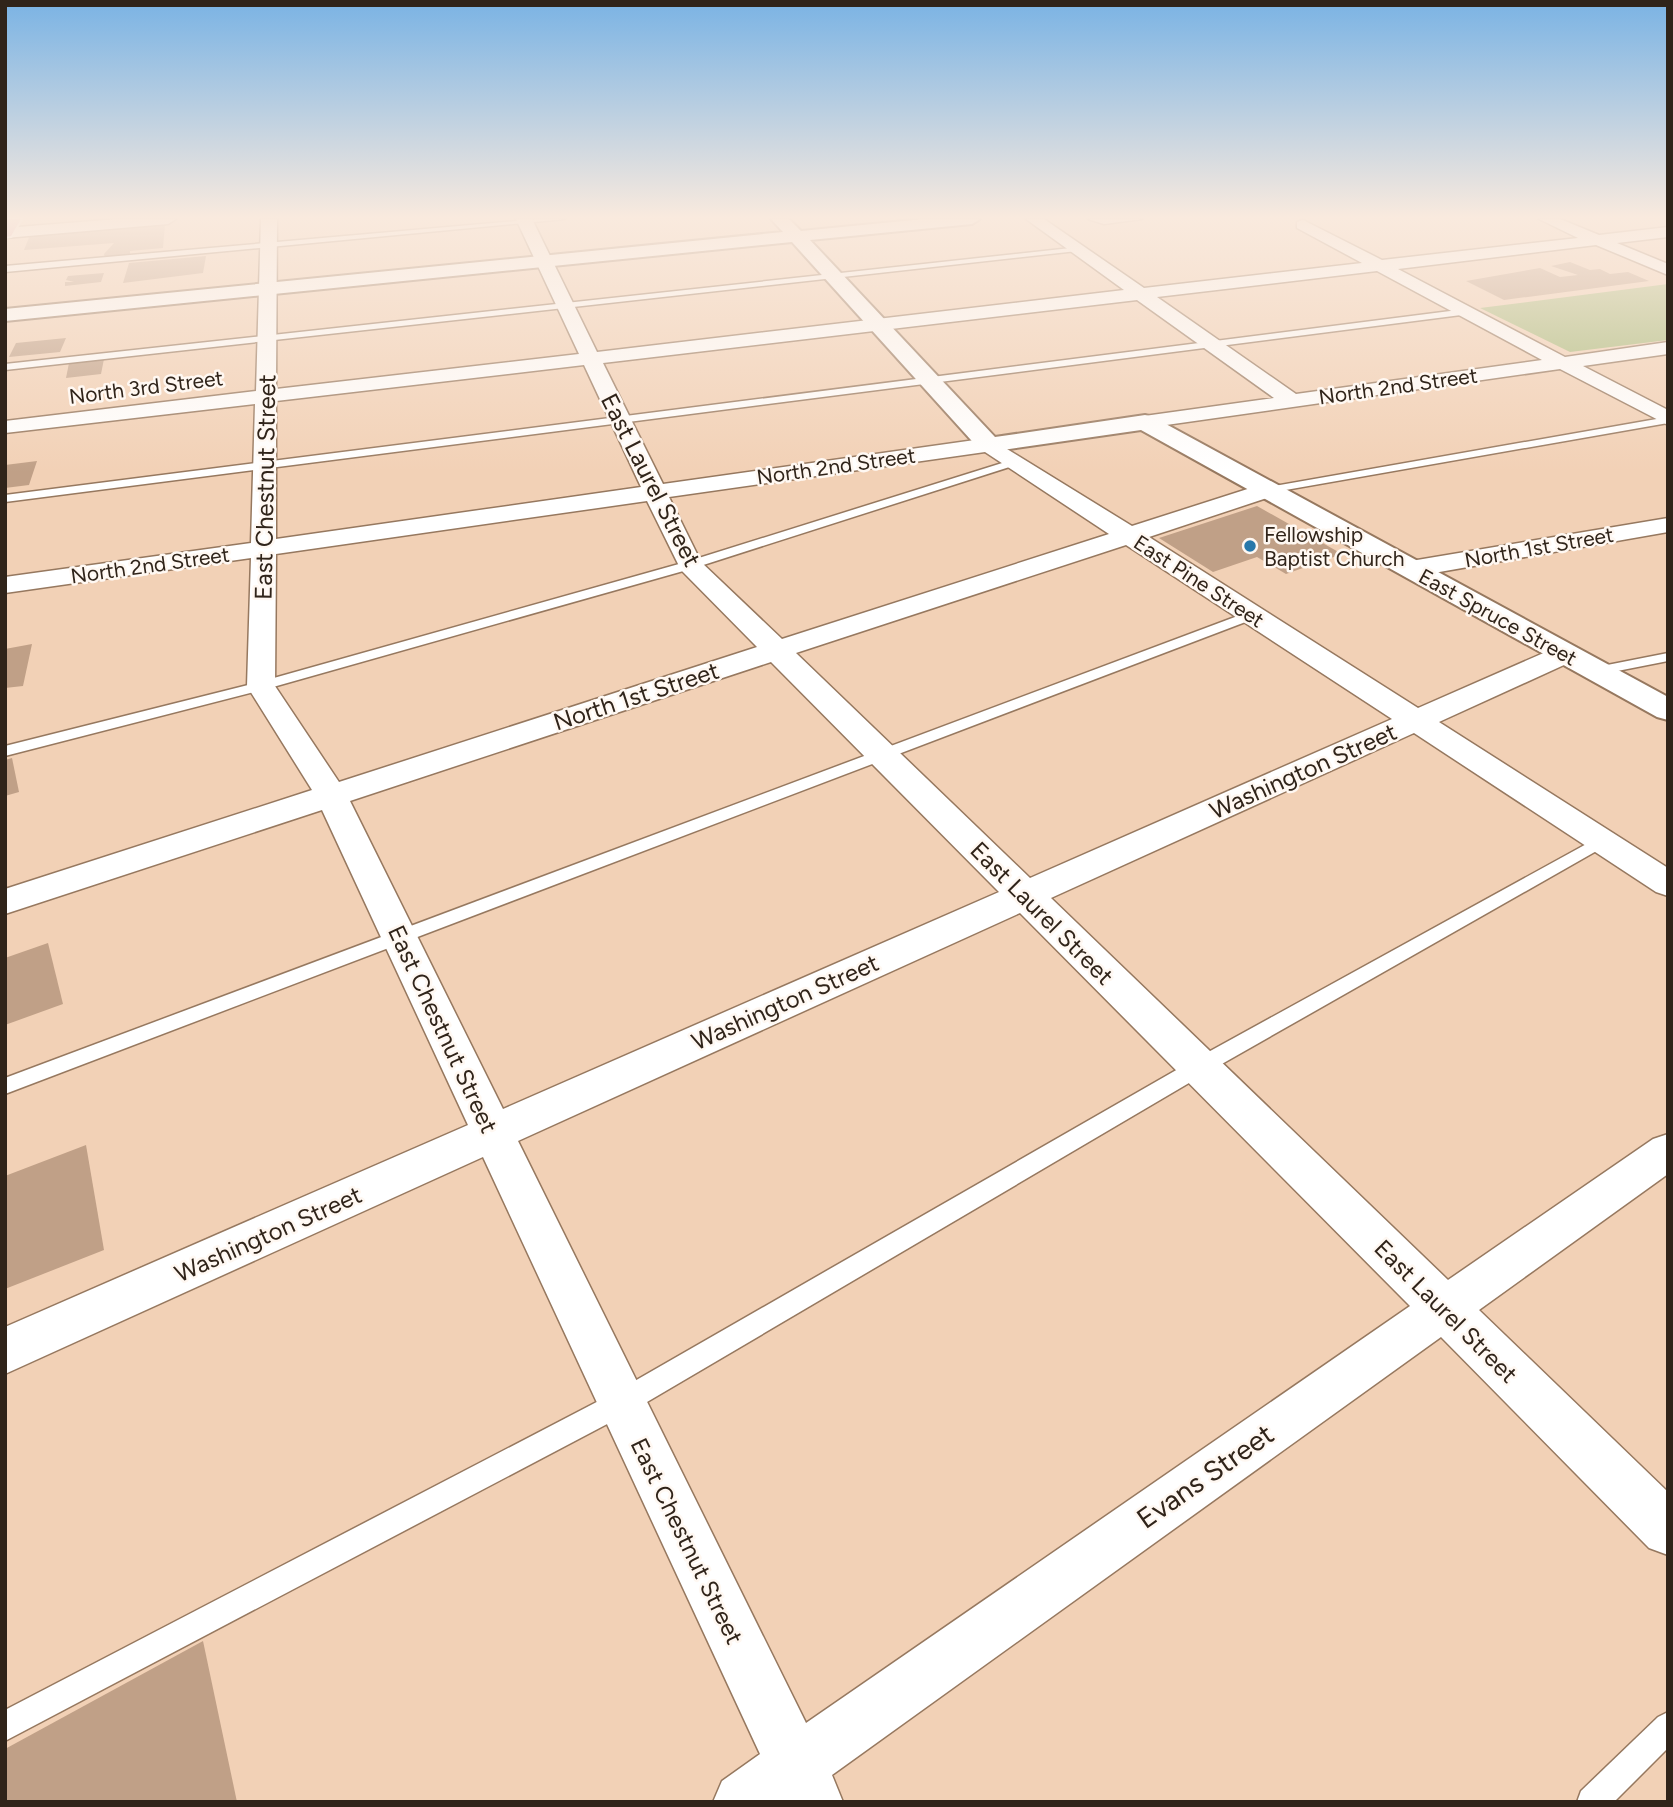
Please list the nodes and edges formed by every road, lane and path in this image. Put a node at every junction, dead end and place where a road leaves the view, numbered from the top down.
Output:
1 (123, 303) edge
2 (268, 303) edge
3 (580, 303) edge
4 (858, 303) edge
5 (1052, 303) edge
6 (1154, 303) edge
7 (1450, 303) edge
8 (565, 305) junction
9 (1466, 312) junction
10 (5, 315) edge
11 (877, 324) junction
12 (268, 337) junction
13 (1211, 344) junction
14 (1668, 348) edge
15 (590, 358) junction
16 (1562, 363) junction
17 (5, 367) edge
18 (929, 380) junction
19 (268, 396) junction
20 (1292, 401) junction
21 (1668, 419) edge
22 (620, 421) junction
23 (1145, 422) junction
24 (5, 426) edge
25 (989, 445) junction
26 (1015, 462) junction
27 (266, 466) junction
28 (1268, 490) junction
29 (655, 492) junction
30 (5, 499) edge
31 (1668, 525) edge
32 (1129, 536) junction
33 (264, 549) junction
34 (690, 565) junction
35 (1411, 569) junction
36 (5, 585) edge
37 (1251, 615) junction
38 (776, 650) junction
39 (1668, 657) edge
40 (1581, 663) junction
41 (261, 686) junction
42 (1668, 710) edge
43 (1415, 721) junction
44 (5, 751) edge
45 (883, 756) junction
46 (332, 796) junction
47 (1601, 841) junction
48 (1668, 884) edge
49 (1024, 895) junction
50 (5, 902) edge
51 (400, 938) junction
52 (1199, 1068) junction
53 (5, 1086) edge
54 (492, 1133) junction
55 (1668, 1151) edge
56 (1444, 1309) junction
57 (5, 1351) edge
58 (621, 1403) junction
59 (1668, 1529) edge
60 (5, 1726) edge
61 (1668, 1727) edge
62 (804, 1784) edge
63 (743, 1802) edge
64 (1592, 1802) edge

1 - 10 street
2 - 12 street, East Chestnut Street
3 - 8 lane
4 - 11 street, East Pine Street
5 - 11 street, North 3rd Street
6 - 13 street
7 - 9 street
8 - 12 lane
8 - 15 street, East Laurel Street
9 - 13 lane
9 - 16 street
11 - 15 street, North 3rd Street
11 - 18 street, East Pine Street
12 - 17 lane
12 - 19 street, East Chestnut Street
13 - 18 lane
13 - 20 street
14 - 16 street, North 2nd Street
15 - 19 street, North 3rd Street
15 - 22 street, East Laurel Street
16 - 20 street, North 2nd Street
16 - 21 street
18 - 22 lane
18 - 25 street, East Pine Street
19 - 24 street, North 3rd Street
19 - 27 street, East Chestnut Street
20 - 23 street, North 2nd Street
21 - 28 lane
22 - 27 lane
22 - 29 street, East Laurel Street
23 - 25 street, North 2nd Street
23 - 28 street, East Spruce Street
25 - 26 street, East Pine Street
25 - 29 street, North 2nd Street
26 - 32 street, East Pine Street
26 - 34 lane
27 - 30 lane
27 - 33 street, East Chestnut Street
28 - 32 street, North 1st Street
28 - 35 street, East Spruce Street
29 - 33 street, North 2nd Street
29 - 34 street, East Laurel Street
31 - 35 street, North 1st Street
32 - 37 street, East Pine Street
32 - 38 street, North 1st Street
33 - 36 street, North 2nd Street
33 - 41 street, East Chestnut Street
34 - 38 street, East Laurel Street
34 - 41 lane
35 - 40 street, East Spruce Street
37 - 43 street, East Pine Street
37 - 45 lane
38 - 45 street, East Laurel Street
38 - 46 street, North 1st Street
39 - 40 lane
40 - 42 street, East Spruce Street
40 - 43 street, Washington Street
41 - 44 lane
41 - 46 street, East Chestnut Street
43 - 47 street, East Pine Street
43 - 49 street, Washington Street
45 - 49 street, East Laurel Street
45 - 51 lane
46 - 50 street, North 1st Street
46 - 51 street, East Chestnut Street
47 - 48 street, East Pine Street
47 - 52 lane
49 - 52 street, East Laurel Street
49 - 54 street, Washington Street
51 - 53 lane
51 - 54 street, East Chestnut Street
52 - 56 street, East Laurel Street
52 - 58 lane
54 - 57 street, Washington Street
54 - 58 street, East Chestnut Street
55 - 56 street, Evans Street
56 - 59 street, East Laurel Street
56 - 62 street, Evans Street
58 - 60 lane
58 - 62 street, East Chestnut Street
61 - 64 lane
62 - 63 street, Evans Street

